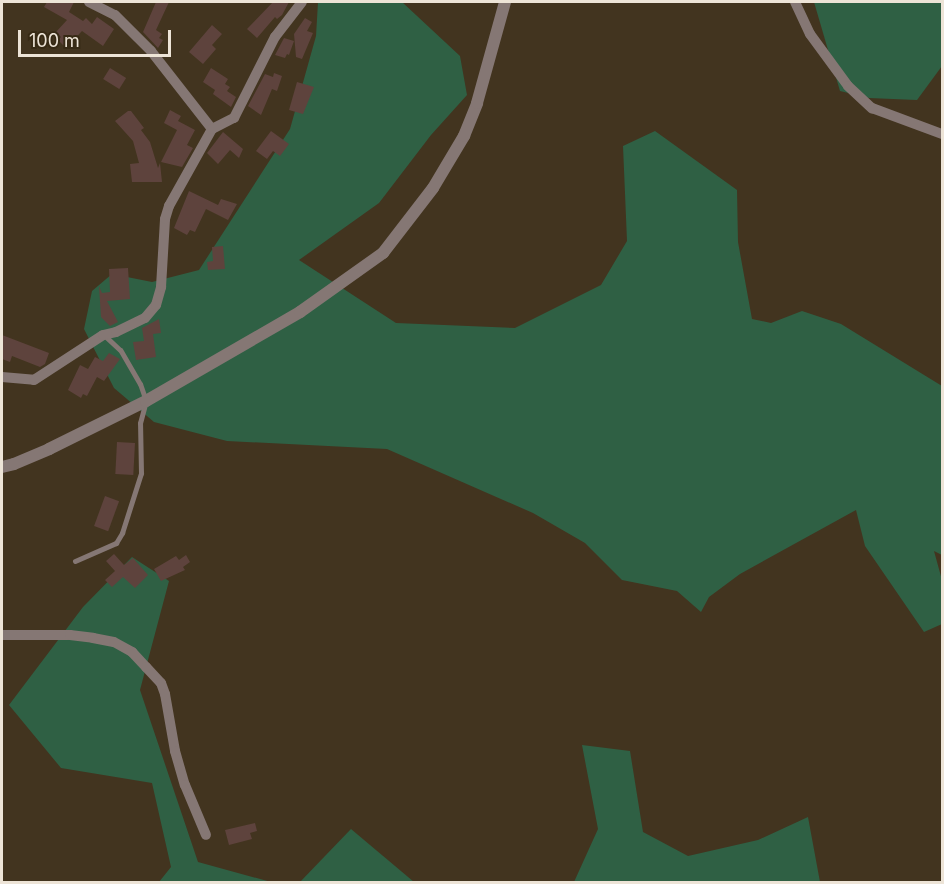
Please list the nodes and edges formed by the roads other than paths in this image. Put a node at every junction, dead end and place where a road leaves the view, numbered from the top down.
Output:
1 (89, 2) edge
2 (302, 2) edge
3 (505, 2) edge
4 (795, 2) edge
5 (212, 129) junction
6 (942, 134) edge
7 (103, 335) junction
8 (2, 377) edge
9 (146, 401) junction
10 (2, 467) edge
11 (75, 561) dead end
12 (2, 635) edge
13 (206, 835) dead end

1 - 5 street
2 - 5 street
3 - 9 street
4 - 6 street
5 - 7 street
7 - 8 street
7 - 9 lane
9 - 10 street
9 - 11 lane
12 - 13 street

